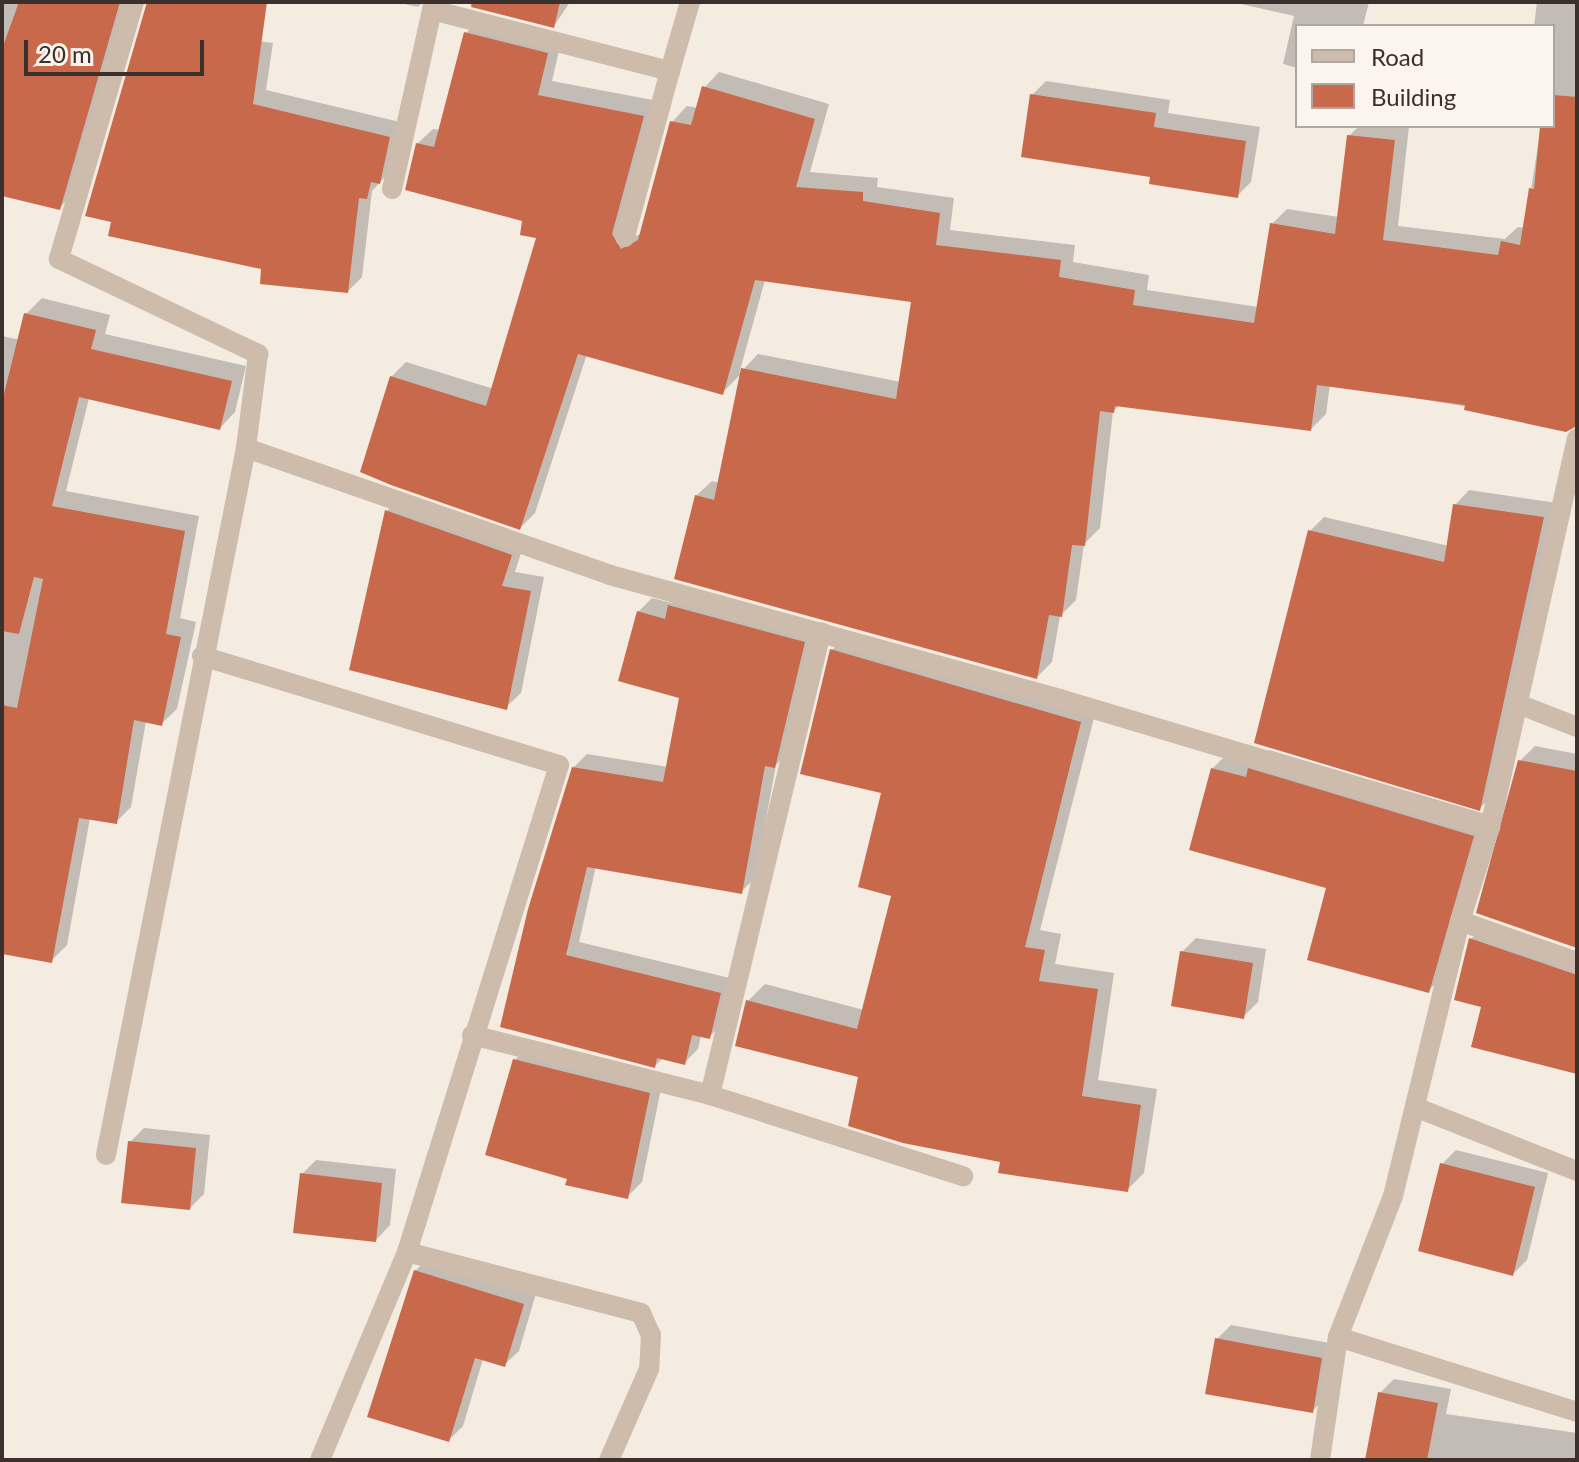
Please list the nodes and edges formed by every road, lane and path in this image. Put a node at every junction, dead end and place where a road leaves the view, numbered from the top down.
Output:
1 (134, 2) edge
2 (690, 2) edge
3 (433, 6) edge
4 (670, 71) junction
5 (392, 189) dead end
6 (625, 237) dead end
7 (1577, 439) edge
8 (246, 448) junction
9 (1570, 505) edge
10 (821, 632) junction
11 (202, 656) junction
12 (1518, 704) junction
13 (1577, 727) edge
14 (1490, 827) junction
15 (1460, 921) junction
16 (1577, 962) edge
17 (472, 1035) junction
18 (710, 1095) junction
19 (1415, 1107) junction
20 (106, 1155) dead end
21 (1577, 1171) edge
22 (963, 1176) dead end
23 (407, 1252) junction
24 (1338, 1337) junction
25 (1577, 1412) edge
26 (320, 1460) edge
27 (609, 1460) edge
28 (1320, 1460) edge

1 - 8 street
2 - 4 street
3 - 4 street
3 - 5 street
4 - 6 street
7 - 9 street
8 - 10 street
8 - 11 street
9 - 12 street
10 - 14 street
10 - 18 street
11 - 17 street
11 - 20 street
12 - 13 street
12 - 14 street
14 - 15 street
15 - 16 street
15 - 19 street
17 - 18 street
17 - 23 street
18 - 22 street
19 - 21 street
19 - 24 street
23 - 26 street
23 - 27 street
24 - 25 street
24 - 28 street

